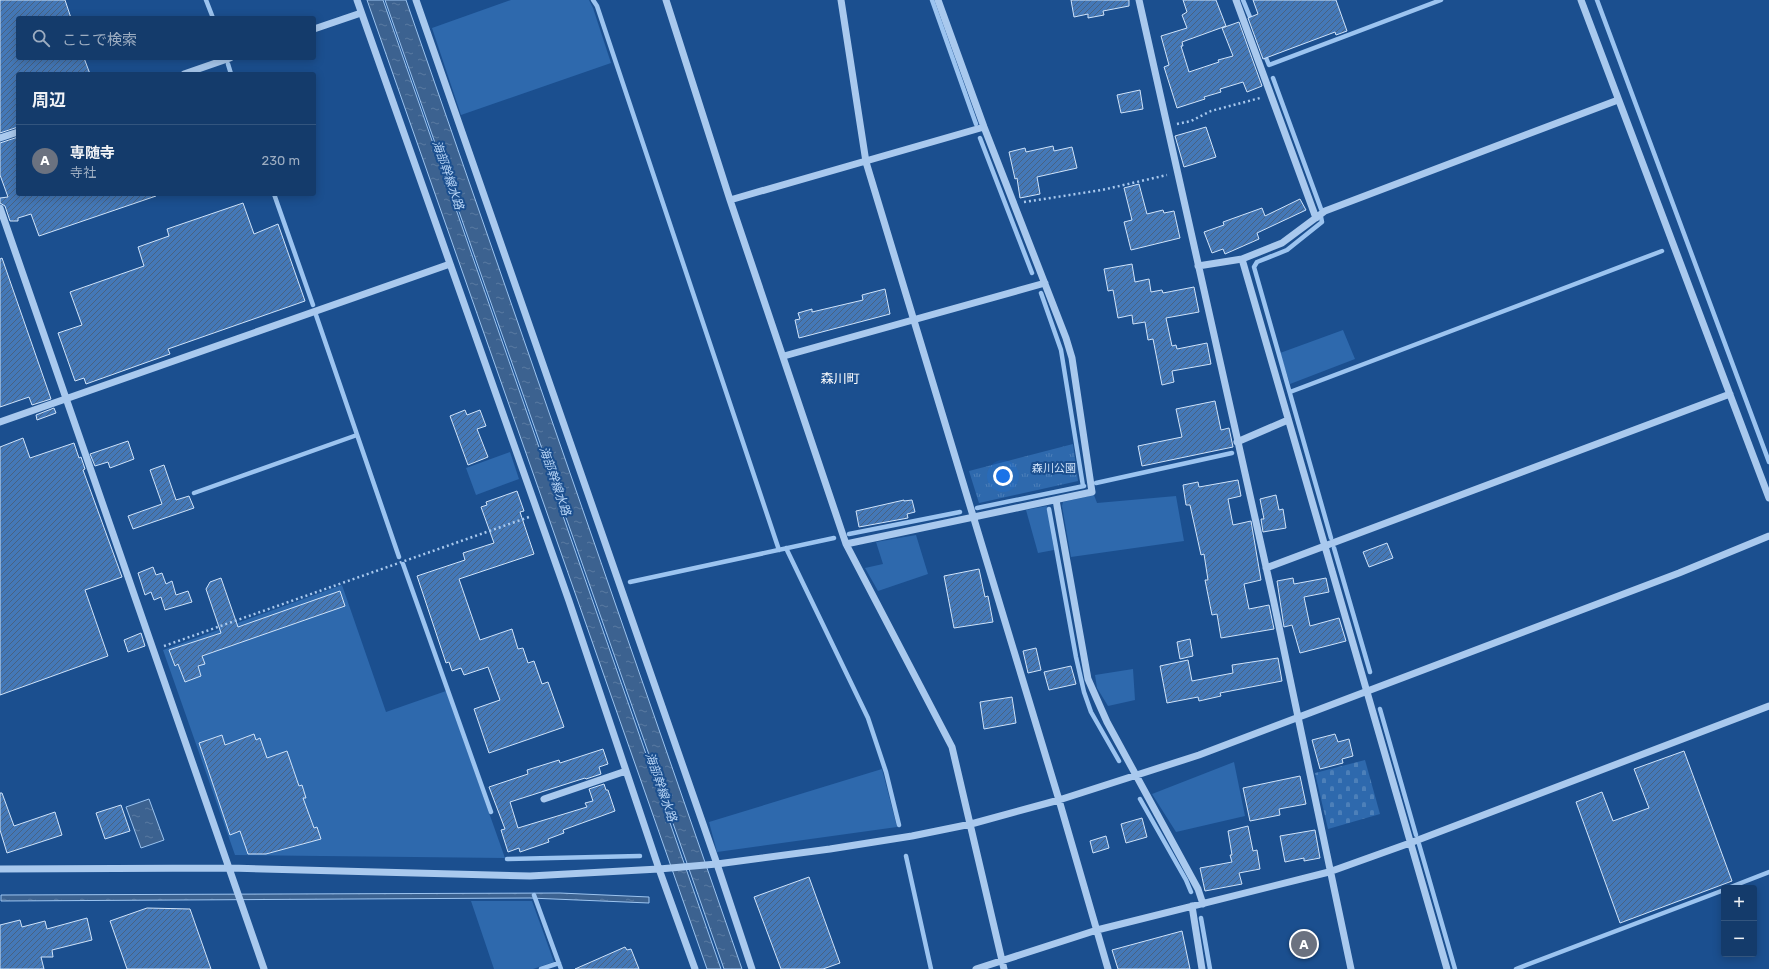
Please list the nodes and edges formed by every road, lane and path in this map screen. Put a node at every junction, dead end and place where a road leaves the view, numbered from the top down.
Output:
1 (357, 0) edge
2 (416, 0) edge
3 (666, 0) edge
4 (841, 0) edge
5 (938, 0) edge
6 (1139, 0) edge
7 (1236, 0) edge
8 (1581, 0) edge
9 (361, 13) junction
10 (316, 28) edge
11 (224, 60) edge
12 (190, 72) edge
13 (1272, 94) junction
14 (1618, 100) junction
15 (1191, 121) dead end
16 (984, 127) junction
17 (16, 133) edge
18 (0, 138) edge
19 (866, 162) junction
20 (1177, 173) junction
21 (730, 200) junction
22 (1014, 204) junction
23 (0, 208) edge
24 (1316, 218) junction
25 (1242, 259) junction
26 (450, 264) junction
27 (1198, 266) junction
28 (1045, 283) junction
29 (912, 319) junction
30 (784, 356) junction
31 (1730, 394) junction
32 (67, 399) junction
33 (1288, 420) junction
34 (0, 422) edge
35 (1237, 442) junction
36 (1769, 498) edge
37 (1056, 500) junction
38 (538, 514) junction
39 (974, 518) junction
40 (1769, 536) edge
41 (846, 544) junction
42 (1325, 546) junction
43 (1266, 568) junction
44 (154, 650) junction
45 (1366, 690) junction
46 (1769, 706) edge
47 (1297, 718) junction
48 (626, 771) junction
49 (1136, 776) junction
50 (544, 799) dead end
51 (1059, 800) junction
52 (971, 824) junction
53 (1410, 843) junction
54 (717, 864) junction
55 (230, 868) junction
56 (0, 869) edge
57 (662, 869) junction
58 (1329, 872) junction
59 (1203, 904) junction
60 (1192, 906) junction
61 (1097, 930) junction
62 (1002, 961) junction
63 (264, 969) edge
64 (695, 969) edge
65 (752, 969) edge
66 (976, 969) edge
67 (1004, 969) edge
68 (1108, 969) edge
69 (1202, 969) edge
70 (1351, 969) edge
71 (1447, 969) edge

1 - 9 street
2 - 54 street
3 - 21 street
4 - 19 street
5 - 16 street
6 - 20 street
7 - 13 street
8 - 14 street
9 - 10 street
9 - 26 street
11 - 12 street
13 - 15 path
13 - 24 street
14 - 24 street
14 - 31 street
16 - 19 street
16 - 22 street
17 - 18 street
19 - 21 street
19 - 29 street
20 - 22 path
20 - 27 street
21 - 30 street
22 - 28 street
23 - 32 street
24 - 25 street
25 - 27 street
25 - 33 street
26 - 32 street
26 - 38 street
27 - 35 street
28 - 29 street
28 - 37 street
29 - 30 street
29 - 39 street
30 - 41 street
31 - 36 street
31 - 42 street
32 - 34 street
32 - 44 street
33 - 35 street
33 - 42 street
35 - 43 street
37 - 39 street
37 - 49 street
38 - 44 path
38 - 48 street
39 - 41 street
39 - 51 street
40 - 45 street
41 - 52 street
42 - 43 street
42 - 45 street
43 - 47 street
44 - 55 street
45 - 47 street
45 - 53 street
46 - 53 street
47 - 49 street
47 - 58 street
48 - 50 street
48 - 57 street
49 - 51 street
49 - 59 street
51 - 52 street
51 - 61 street
52 - 54 street
52 - 62 street
53 - 58 street
53 - 71 street
54 - 57 street
54 - 65 street
55 - 56 street
55 - 57 street
55 - 63 street
57 - 64 street
58 - 59 street
58 - 70 street
59 - 60 street
60 - 61 street
60 - 69 street
61 - 62 street
61 - 68 street
62 - 66 street
62 - 67 street

